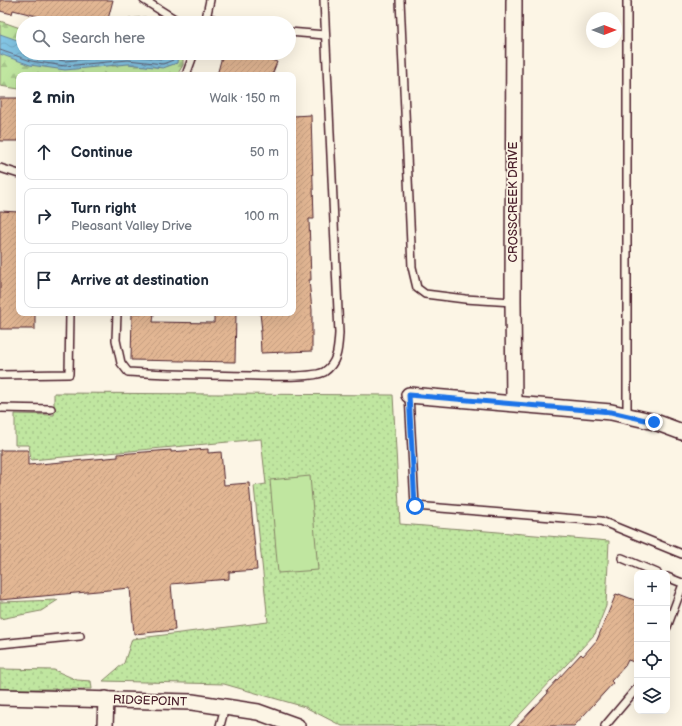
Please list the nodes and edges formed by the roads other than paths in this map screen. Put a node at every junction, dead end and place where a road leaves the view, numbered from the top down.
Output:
1 (144, 0) edge
2 (210, 0) edge
3 (324, 0) edge
4 (400, 0) edge
5 (514, 0) edge
6 (627, 0) edge
7 (170, 16) edge
8 (207, 16) edge
9 (296, 33) edge
10 (325, 35) junction
11 (191, 60) edge
12 (187, 72) edge
13 (0, 168) edge
14 (16, 173) edge
15 (513, 302) junction
16 (70, 316) edge
17 (117, 316) edge
18 (0, 375) edge
19 (409, 395) joint
20 (514, 403) junction
21 (0, 408) edge
22 (50, 409) dead end
23 (627, 416) junction
24 (682, 432) edge
25 (682, 554) edge
26 (622, 558) dead end
27 (650, 570) edge
28 (670, 578) edge
29 (682, 583) edge
30 (682, 587) edge
31 (670, 619) edge
32 (80, 636) dead end
33 (0, 644) edge
34 (634, 692) edge
35 (0, 697) edge
36 (106, 699) junction
37 (225, 707) junction
38 (277, 723) edge
39 (105, 726) edge
40 (220, 726) edge
41 (297, 726) edge
42 (606, 726) edge

1 - 7 lane
2 - 8 lane
3 - 10 lane
4 - 15 lane
5 - 15 street, CROSSCREEK DRIVE
6 - 23 lane
9 - 10 lane
10 - 17 lane
11 - 12 lane
13 - 14 lane
15 - 20 street, CROSSCREEK DRIVE
16 - 18 lane
19 - 20 street
19 - 25 lane
20 - 23 street
21 - 22 lane
23 - 24 street
26 - 27 lane
28 - 29 lane
30 - 31 lane
32 - 33 lane
34 - 42 lane
35 - 36 street, RIDGEPOINT
36 - 37 street, RIDGEPOINT
36 - 39 street
37 - 38 street, RIDGEPOINT
37 - 40 lane
38 - 41 street, RIDGEPOINT

